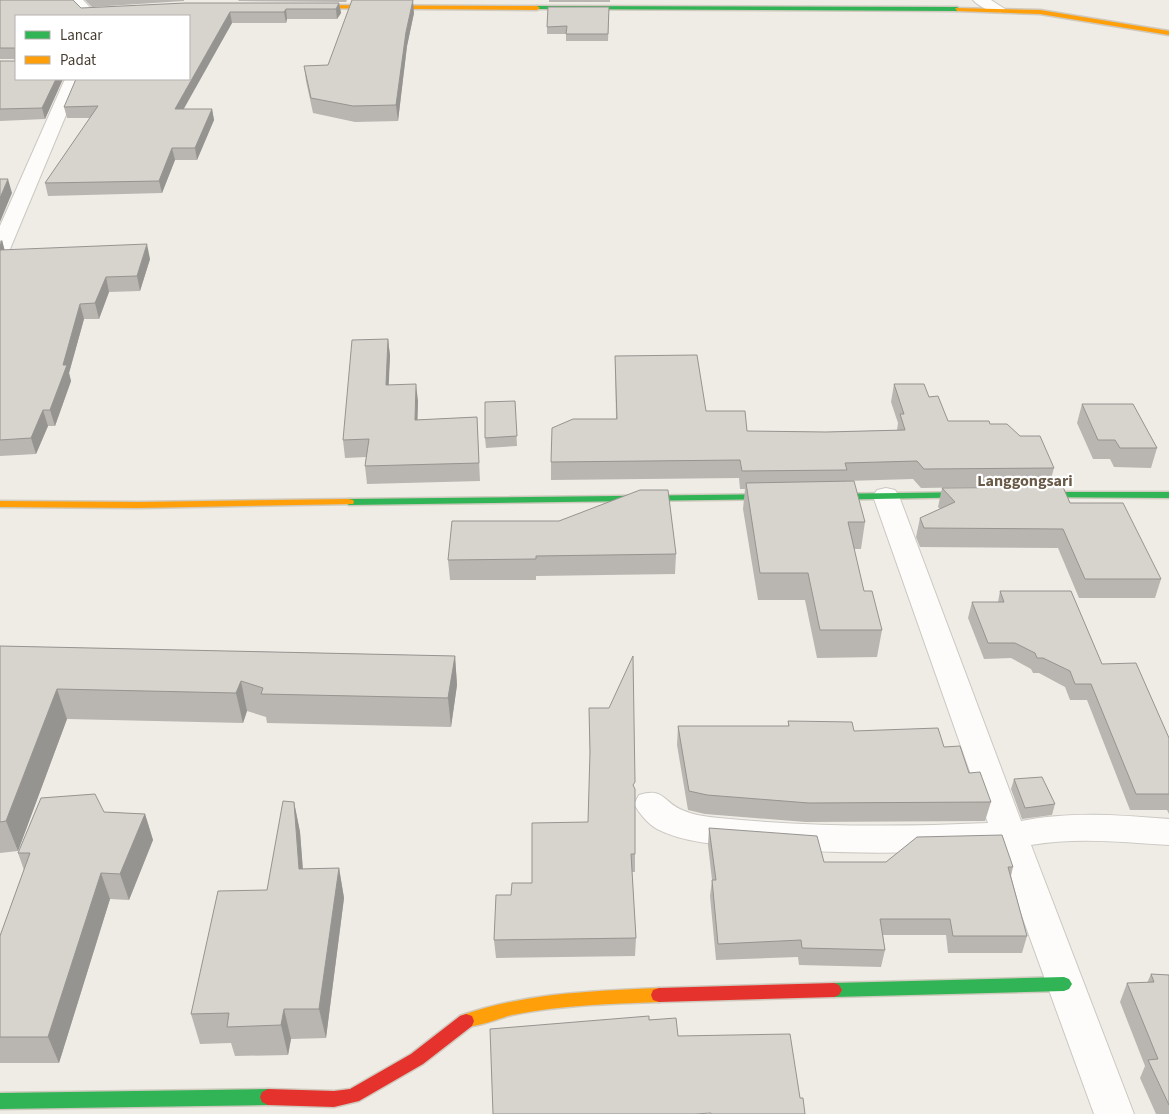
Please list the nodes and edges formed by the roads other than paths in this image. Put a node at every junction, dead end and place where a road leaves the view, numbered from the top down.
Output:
1 (75, 0) edge
2 (980, 0) edge
3 (291, 7) edge
4 (998, 9) junction
5 (93, 14) edge
6 (1169, 33) edge
7 (73, 80) edge
8 (10, 181) dead end
9 (29, 181) junction
10 (0, 248) edge
11 (1169, 494) edge
12 (986, 495) edge
13 (1015, 495) edge
14 (886, 496) junction
15 (790, 497) edge
16 (809, 497) edge
17 (0, 504) edge
18 (651, 804) dead end
19 (1169, 832) edge
20 (1010, 836) junction
21 (1064, 984) junction
22 (0, 1101) edge
23 (1114, 1114) edge

1 - 5 street
2 - 4 street
3 - 4 street
4 - 6 street
7 - 9 street
8 - 9 street
9 - 10 street
11 - 13 street
12 - 14 street
14 - 16 street
14 - 20 street
15 - 17 street
18 - 20 street
19 - 20 street
20 - 21 street
21 - 22 street
21 - 23 street

